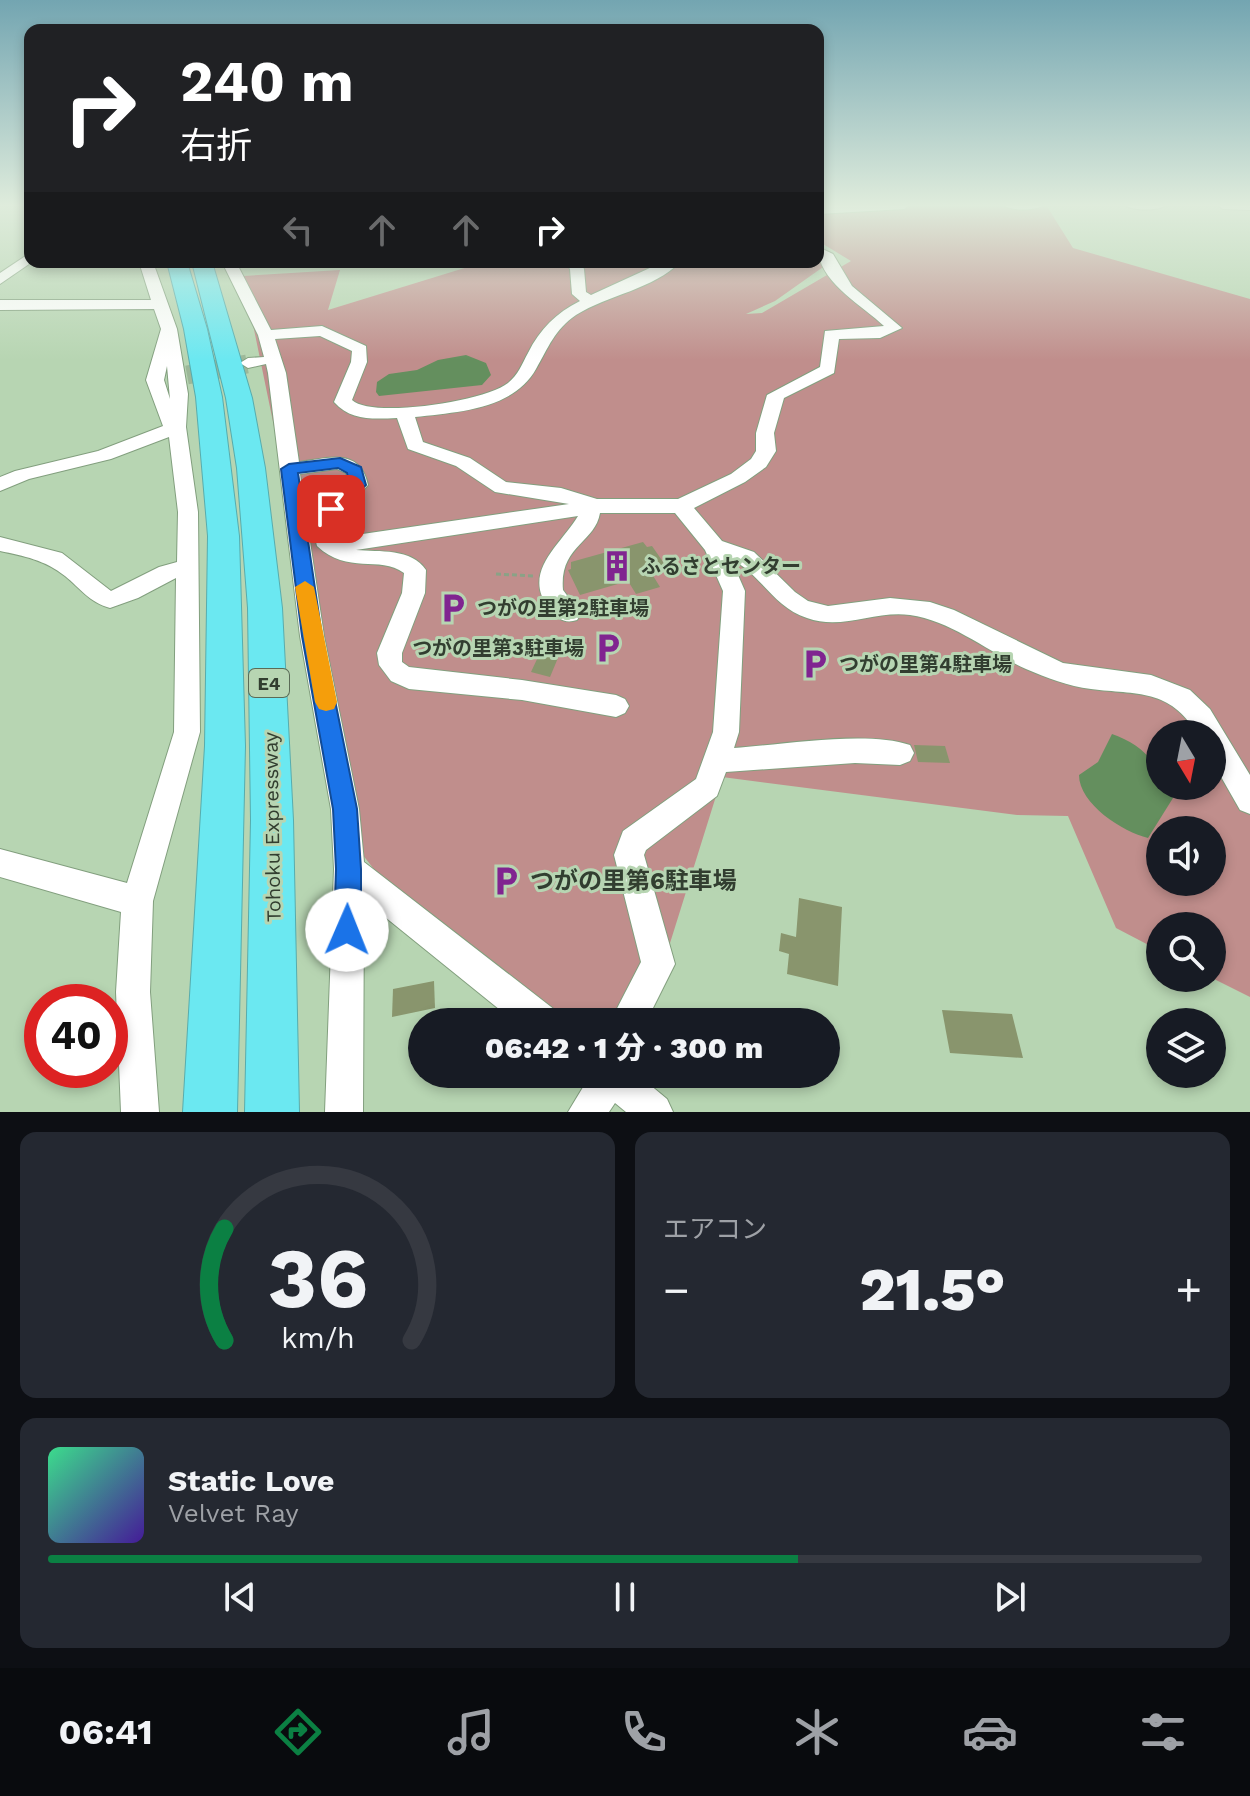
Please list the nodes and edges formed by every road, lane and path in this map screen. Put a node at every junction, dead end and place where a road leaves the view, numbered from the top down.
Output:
1 (828, 257) edge
2 (24, 262) edge
3 (148, 268) edge
4 (179, 268) edge
5 (204, 268) edge
6 (232, 268) edge
7 (576, 268) edge
8 (660, 268) edge
9 (0, 280) edge
10 (590, 301) junction
11 (162, 304) junction
12 (0, 305) edge
13 (256, 316) junction
14 (169, 329) junction
15 (266, 335) junction
16 (280, 403) junction
17 (404, 411) junction
18 (177, 427) junction
19 (289, 469) junction
20 (0, 485) edge
21 (681, 506) junction
22 (592, 507) junction
23 (0, 544) edge
24 (329, 546) junction
25 (715, 547) junction
26 (187, 569) junction
27 (496, 574) dead end
28 (550, 577) junction
29 (569, 614) dead end
30 (616, 706) dead end
31 (1203, 720) edge
32 (900, 753) dead end
33 (1226, 760) edge
34 (715, 761) junction
35 (1250, 801) edge
36 (0, 863) edge
37 (349, 869) junction
38 (137, 901) junction
39 (525, 1008) edge
40 (634, 1008) edge
41 (602, 1088) edge
42 (625, 1088) edge
43 (140, 1112) edge
44 (210, 1112) edge
45 (272, 1112) edge
46 (344, 1112) edge
47 (587, 1112) edge
48 (654, 1112) edge

1 - 21 street
2 - 9 street
3 - 11 street
4 - 44 highway, E4
5 - 45 highway, Tohoku Expressway / E4
6 - 13 street
7 - 10 street
8 - 10 street
10 - 17 street
11 - 12 street
11 - 14 street
13 - 15 street
13 - 16 street
14 - 18 street
14 - 18 street
15 - 16 street
15 - 17 street
16 - 19 street
17 - 22 street
18 - 20 street
18 - 26 street
19 - 24 street
19 - 37 street
21 - 22 street
21 - 25 street
22 - 24 street
22 - 28 street
23 - 26 street
24 - 30 street
25 - 31 street
25 - 34 street
26 - 38 street
27 - 28 path
28 - 29 street
32 - 34 street
33 - 35 street
34 - 40 street
36 - 38 street
37 - 39 street
37 - 46 street
38 - 43 street
41 - 47 street
42 - 48 street

